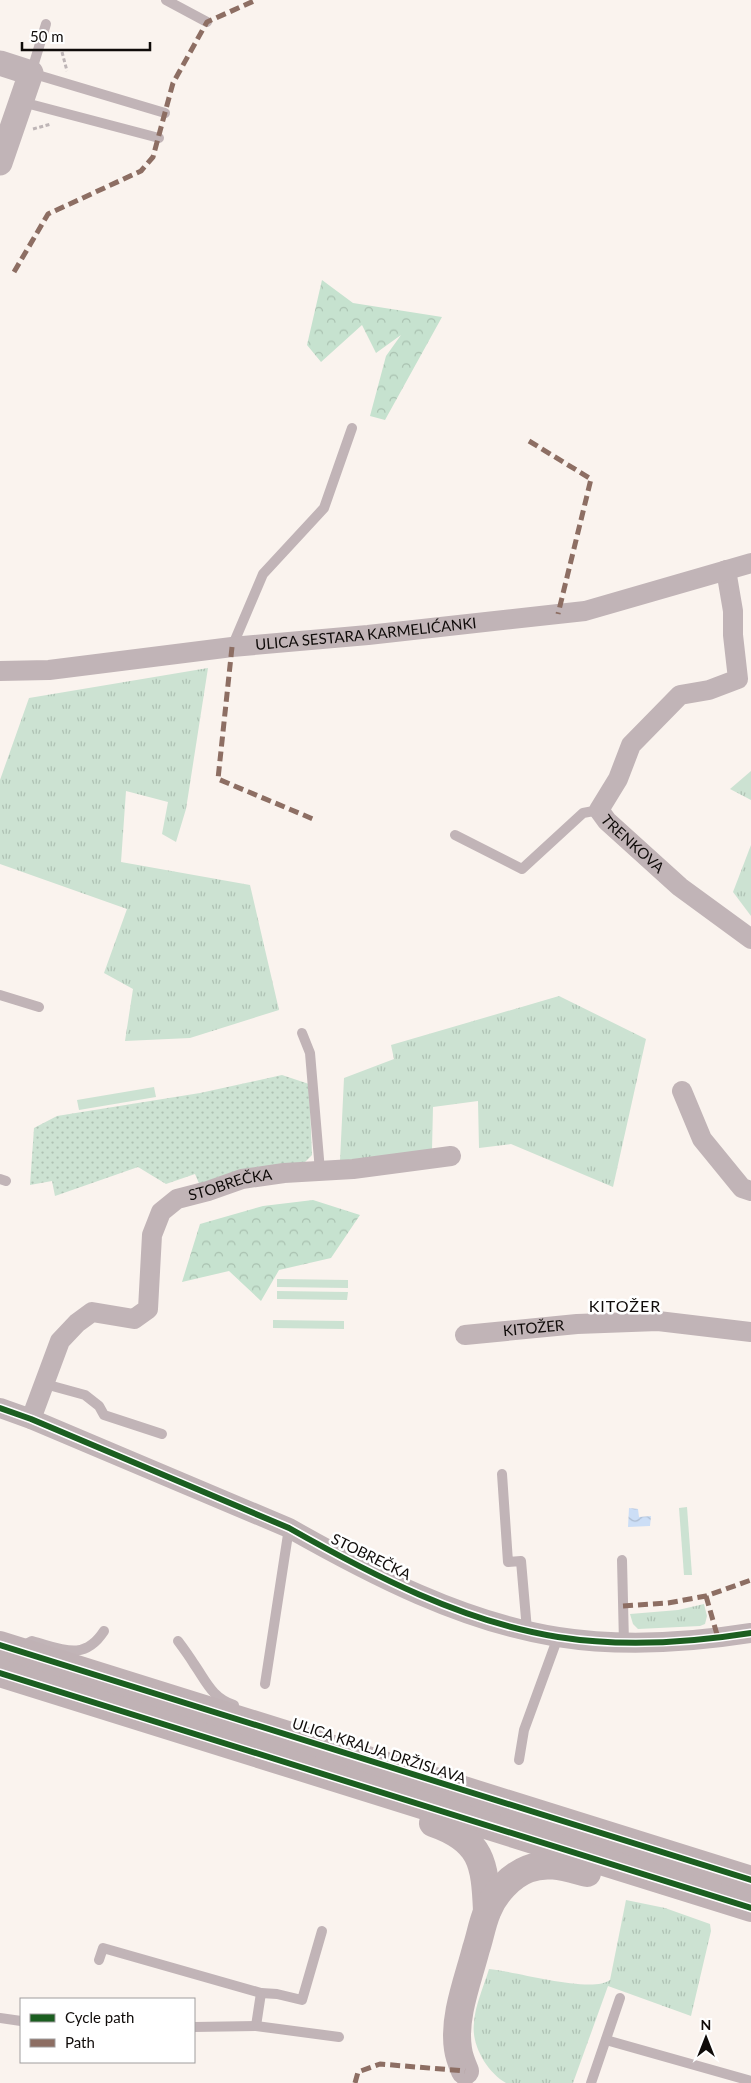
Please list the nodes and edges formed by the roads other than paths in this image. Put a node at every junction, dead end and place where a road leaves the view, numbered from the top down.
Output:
1 (166, 0) edge
2 (207, 22) dead end
3 (46, 24) dead end
4 (0, 63) edge
5 (31, 73) junction
6 (10, 98) edge
7 (165, 113) dead end
8 (159, 138) dead end
9 (0, 163) edge
10 (352, 428) dead end
11 (751, 562) edge
12 (726, 570) junction
13 (232, 647) junction
14 (0, 671) edge
15 (599, 810) junction
16 (455, 835) dead end
17 (751, 939) edge
18 (0, 995) edge
19 (39, 1007) dead end
20 (302, 1033) dead end
21 (682, 1091) dead end
22 (451, 1156) dead end
23 (320, 1171) junction
24 (751, 1191) edge
25 (751, 1332) edge
26 (465, 1335) dead end
27 (45, 1384) junction
28 (0, 1408) edge
29 (31, 1419) junction
30 (162, 1434) dead end
31 (502, 1474) dead end
32 (289, 1528) junction
33 (622, 1560) dead end
34 (527, 1630) junction
35 (104, 1631) dead end
36 (751, 1633) edge
37 (558, 1637) junction
38 (178, 1641) dead end
39 (624, 1643) junction
40 (7, 1647) edge
41 (0, 1673) edge
42 (265, 1684) dead end
43 (248, 1710) dead end
44 (519, 1760) dead end
45 (404, 1799) junction
46 (751, 1880) edge
47 (672, 1883) junction
48 (751, 1908) edge
49 (487, 1911) junction
50 (322, 1931) dead end
51 (99, 1960) dead end
52 (261, 1993) junction
53 (620, 1998) dead end
54 (0, 2018) edge
55 (20, 2021) edge
56 (256, 2026) junction
57 (195, 2027) edge
58 (339, 2037) dead end
59 (606, 2040) junction
60 (469, 2077) edge
61 (751, 2081) edge
62 (591, 2083) edge

1 - 2 lane
3 - 5 lane
4 - 5 street
5 - 6 street
5 - 7 lane
6 - 8 lane
6 - 9 street
10 - 13 lane
11 - 12 street, ULICA SESTARA KARMELIĆANKI
12 - 13 street, ULICA SESTARA KARMELIĆANKI
12 - 15 street, TRENKOVA
13 - 14 street, ULICA SESTARA KARMELIĆANKI
15 - 16 lane
15 - 17 street, TRENKOVA
18 - 19 lane
20 - 23 lane
21 - 24 street
22 - 23 street, STOBREČKA
23 - 27 street, STOBREČKA
25 - 26 street, KITOŽER
27 - 29 street, STOBREČKA
27 - 30 lane
28 - 29 street, STOBREČKA
29 - 32 street, STOBREČKA
31 - 34 lane
32 - 34 street, STOBREČKA
32 - 42 lane
33 - 39 lane
34 - 37 street, STOBREČKA
35 - 40 lane
36 - 39 street, STOBREČKA
37 - 39 street, STOBREČKA
37 - 44 lane
38 - 43 lane
40 - 46 highway, ULICA KRALJA DRŽISLAVA
41 - 45 highway
45 - 47 highway
45 - 49 highway
47 - 48 highway
47 - 49 highway
49 - 60 highway
50 - 52 lane
51 - 52 lane
52 - 56 lane
53 - 59 lane
54 - 55 lane
56 - 57 lane
56 - 58 lane
59 - 61 lane
59 - 62 lane

